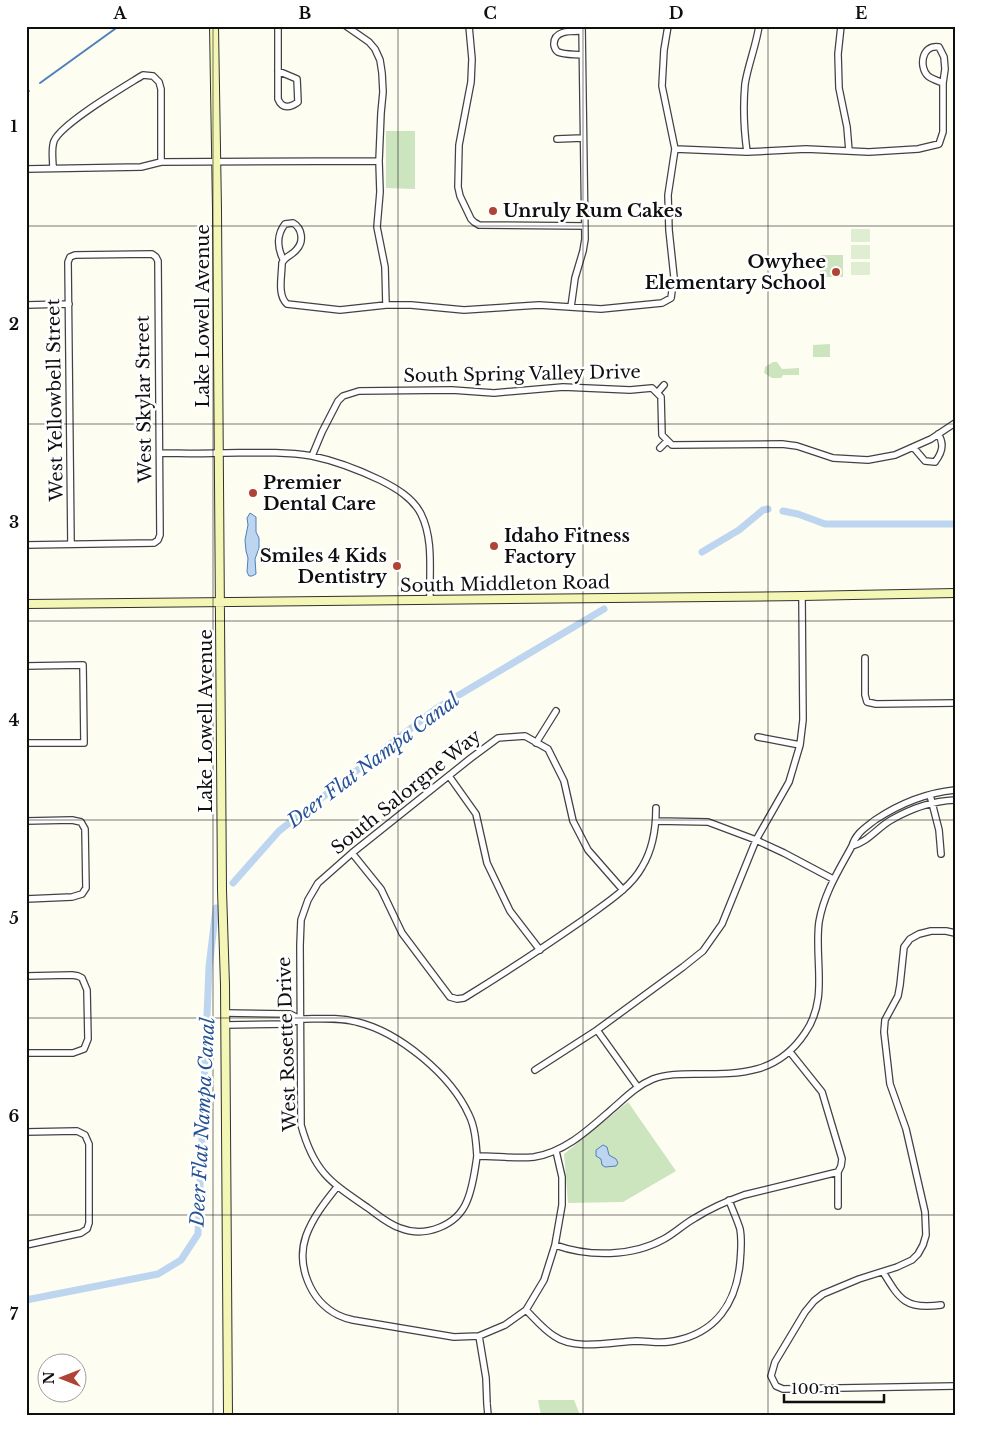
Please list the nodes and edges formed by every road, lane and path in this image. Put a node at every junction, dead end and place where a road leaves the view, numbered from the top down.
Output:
1 (214, 26) edge
2 (278, 26) edge
3 (346, 26) edge
4 (469, 26) edge
5 (668, 26) edge
6 (759, 26) edge
7 (840, 26) edge
8 (582, 28) edge
9 (582, 55) junction
10 (278, 71) junction
11 (943, 83) junction
12 (583, 138) junction
13 (557, 139) dead end
14 (675, 149) junction
15 (849, 151) junction
16 (747, 152) junction
17 (379, 161) junction
18 (161, 162) junction
19 (216, 162) junction
20 (53, 168) junction
21 (26, 169) edge
22 (585, 226) junction
23 (156, 257) joint
24 (283, 259) junction
25 (26, 304) edge
26 (69, 304) junction
27 (386, 305) junction
28 (571, 307) junction
29 (664, 385) dead end
30 (657, 392) junction
31 (955, 422) edge
32 (938, 434) junction
33 (667, 441) junction
34 (913, 447) junction
35 (660, 448) dead end
36 (160, 453) junction
37 (219, 453) junction
38 (312, 456) junction
39 (71, 544) junction
40 (26, 545) edge
41 (955, 593) edge
42 (802, 596) junction
43 (430, 600) junction
44 (220, 602) junction
45 (26, 604) edge
46 (865, 658) dead end
47 (26, 666) edge
48 (955, 702) edge
49 (556, 712) dead end
50 (758, 738) dead end
51 (26, 743) edge
52 (536, 743) junction
53 (800, 745) junction
54 (449, 776) junction
55 (955, 790) edge
56 (930, 795) junction
57 (955, 800) edge
58 (932, 803) junction
59 (656, 808) dead end
60 (887, 812) junction
61 (891, 819) junction
62 (26, 821) edge
63 (656, 821) junction
64 (756, 840) junction
65 (852, 846) junction
66 (352, 853) junction
67 (940, 854) dead end
68 (833, 879) junction
69 (623, 890) junction
70 (26, 899) edge
71 (308, 900) joint
72 (955, 933) edge
73 (540, 950) junction
74 (26, 976) edge
75 (225, 1013) junction
76 (300, 1019) junction
77 (225, 1025) junction
78 (597, 1030) junction
79 (790, 1052) junction
80 (26, 1053) edge
81 (535, 1070) dead end
82 (637, 1086) junction
83 (26, 1132) edge
84 (556, 1151) junction
85 (477, 1156) junction
86 (838, 1172) junction
87 (337, 1186) junction
88 (729, 1200) junction
89 (838, 1206) dead end
90 (26, 1245) edge
91 (556, 1245) junction
92 (883, 1272) junction
93 (941, 1305) dead end
94 (526, 1310) junction
95 (479, 1336) junction
96 (955, 1386) edge
97 (228, 1415) edge
98 (488, 1415) edge

1 - 19 main road, Lake Lowell Avenue
2 - 10 street
3 - 17 street
4 - 22 street
5 - 14 street
6 - 16 street
7 - 15 street
8 - 9 street
8 - 9 street
9 - 12 street
10 - 10 street
11 - 11 street
11 - 15 street
12 - 13 street
12 - 22 street
14 - 16 street
14 - 28 street
15 - 16 street
17 - 19 street
17 - 27 street
18 - 19 street
18 - 20 street
18 - 20 street
19 - 37 main road, Lake Lowell Avenue
20 - 21 street
22 - 28 street
23 - 26 street, West Yellowbell Street
23 - 36 street, West Skylar Street
24 - 24 street
24 - 27 street
25 - 26 street
26 - 39 street, West Yellowbell Street
27 - 28 street
29 - 30 street
30 - 33 street, South Spring Valley Drive
30 - 38 street, South Spring Valley Drive
31 - 32 street
32 - 34 street
32 - 34 street
33 - 34 street
33 - 35 street
36 - 37 street
36 - 39 street, West Skylar Street
37 - 38 street
37 - 44 main road, Lake Lowell Avenue
38 - 43 street
39 - 40 street
41 - 42 main road, South Middleton Road
42 - 43 main road, South Middleton Road
42 - 53 street
43 - 44 main road, South Middleton Road
44 - 45 main road, South Middleton Road
44 - 75 main road, Lake Lowell Avenue
46 - 48 street
47 - 51 street
49 - 52 street
50 - 53 street
52 - 54 street, South Salorgne Way
52 - 69 street
53 - 64 street
54 - 66 street, South Salorgne Way
54 - 73 street
55 - 56 street
56 - 58 street
56 - 60 street
57 - 58 street
58 - 61 street
58 - 67 street
59 - 63 street
60 - 61 street
60 - 65 street
61 - 65 street
62 - 70 street
63 - 64 street
63 - 69 street
64 - 68 street
64 - 78 street
65 - 68 street
66 - 71 street, South Salorgne Way
66 - 73 street
68 - 79 street
69 - 73 street
71 - 76 street, West Rosette Drive
72 - 92 street
74 - 80 street
75 - 76 street
75 - 77 main road, Lake Lowell Avenue
76 - 77 street
76 - 85 street, West Rosette Drive
76 - 87 street, West Rosette Drive
77 - 97 main road, Lake Lowell Avenue
78 - 81 street
78 - 82 street
79 - 82 street
79 - 86 street
82 - 84 street
83 - 90 street
84 - 85 street
84 - 91 street
85 - 87 street, West Rosette Drive
86 - 88 street
86 - 89 street
87 - 95 street
88 - 91 street
88 - 94 street
91 - 94 street
92 - 93 street
92 - 96 street
94 - 95 street
95 - 98 street

